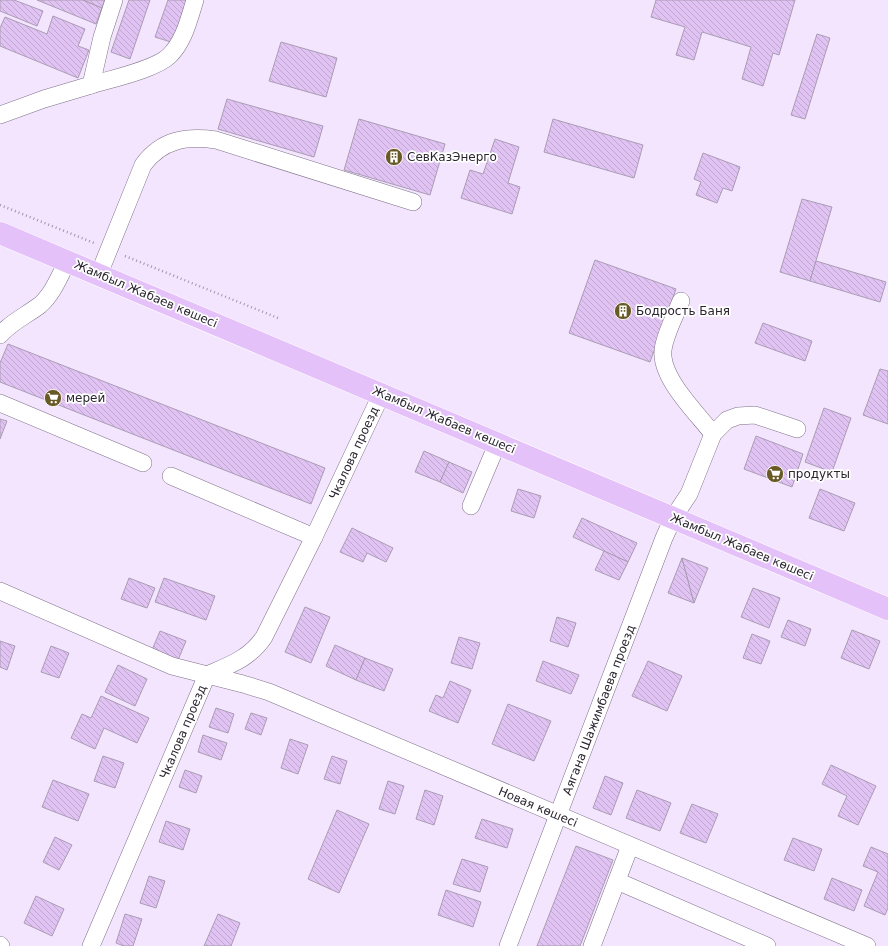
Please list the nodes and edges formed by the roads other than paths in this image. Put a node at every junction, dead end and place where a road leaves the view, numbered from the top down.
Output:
1 (114, 0) edge
2 (195, 0) edge
3 (91, 85) junction
4 (0, 115) edge
5 (413, 202) dead end
6 (0, 233) edge
7 (68, 260) junction
8 (99, 274) junction
9 (681, 301) dead end
10 (0, 335) edge
11 (381, 394) junction
12 (0, 403) edge
13 (797, 429) dead end
14 (713, 434) junction
15 (498, 442) junction
16 (143, 463) dead end
17 (171, 476) dead end
18 (471, 506) dead end
19 (673, 518) junction
20 (314, 537) junction
21 (0, 591) edge
22 (888, 609) edge
23 (207, 675) junction
24 (558, 816) junction
25 (630, 846) junction
26 (617, 882) junction
27 (91, 946) edge
28 (508, 946) edge
29 (592, 946) edge
30 (768, 946) edge
31 (867, 946) edge

1 - 3 street
2 - 3 street
3 - 4 street
5 - 8 street
6 - 7 main road, Жамбыл Жабаев көшесі
7 - 8 main road, Жамбыл Жабаев көшесі
7 - 10 street
8 - 11 main road, Жамбыл Жабаев көшесі
9 - 14 street
11 - 15 main road, Жамбыл Жабаев көшесі
11 - 20 street, Чкалова проезд
12 - 16 street
13 - 14 street
14 - 19 street, Аягана Шажимбаева проезд
15 - 18 street
15 - 19 main road, Жамбыл Жабаев көшесі
17 - 20 street
19 - 22 main road, Жамбыл Жабаев көшесі
19 - 24 street, Аягана Шажимбаева проезд
20 - 23 street, Чкалова проезд
21 - 23 street, Новая көшесі
23 - 24 street, Новая көшесі
23 - 27 street, Чкалова проезд
24 - 25 street, Новая көшесі
24 - 28 street, Аягана Шажимбаева проезд
25 - 26 street
25 - 31 street, Новая көшесі
26 - 29 street
26 - 30 street

